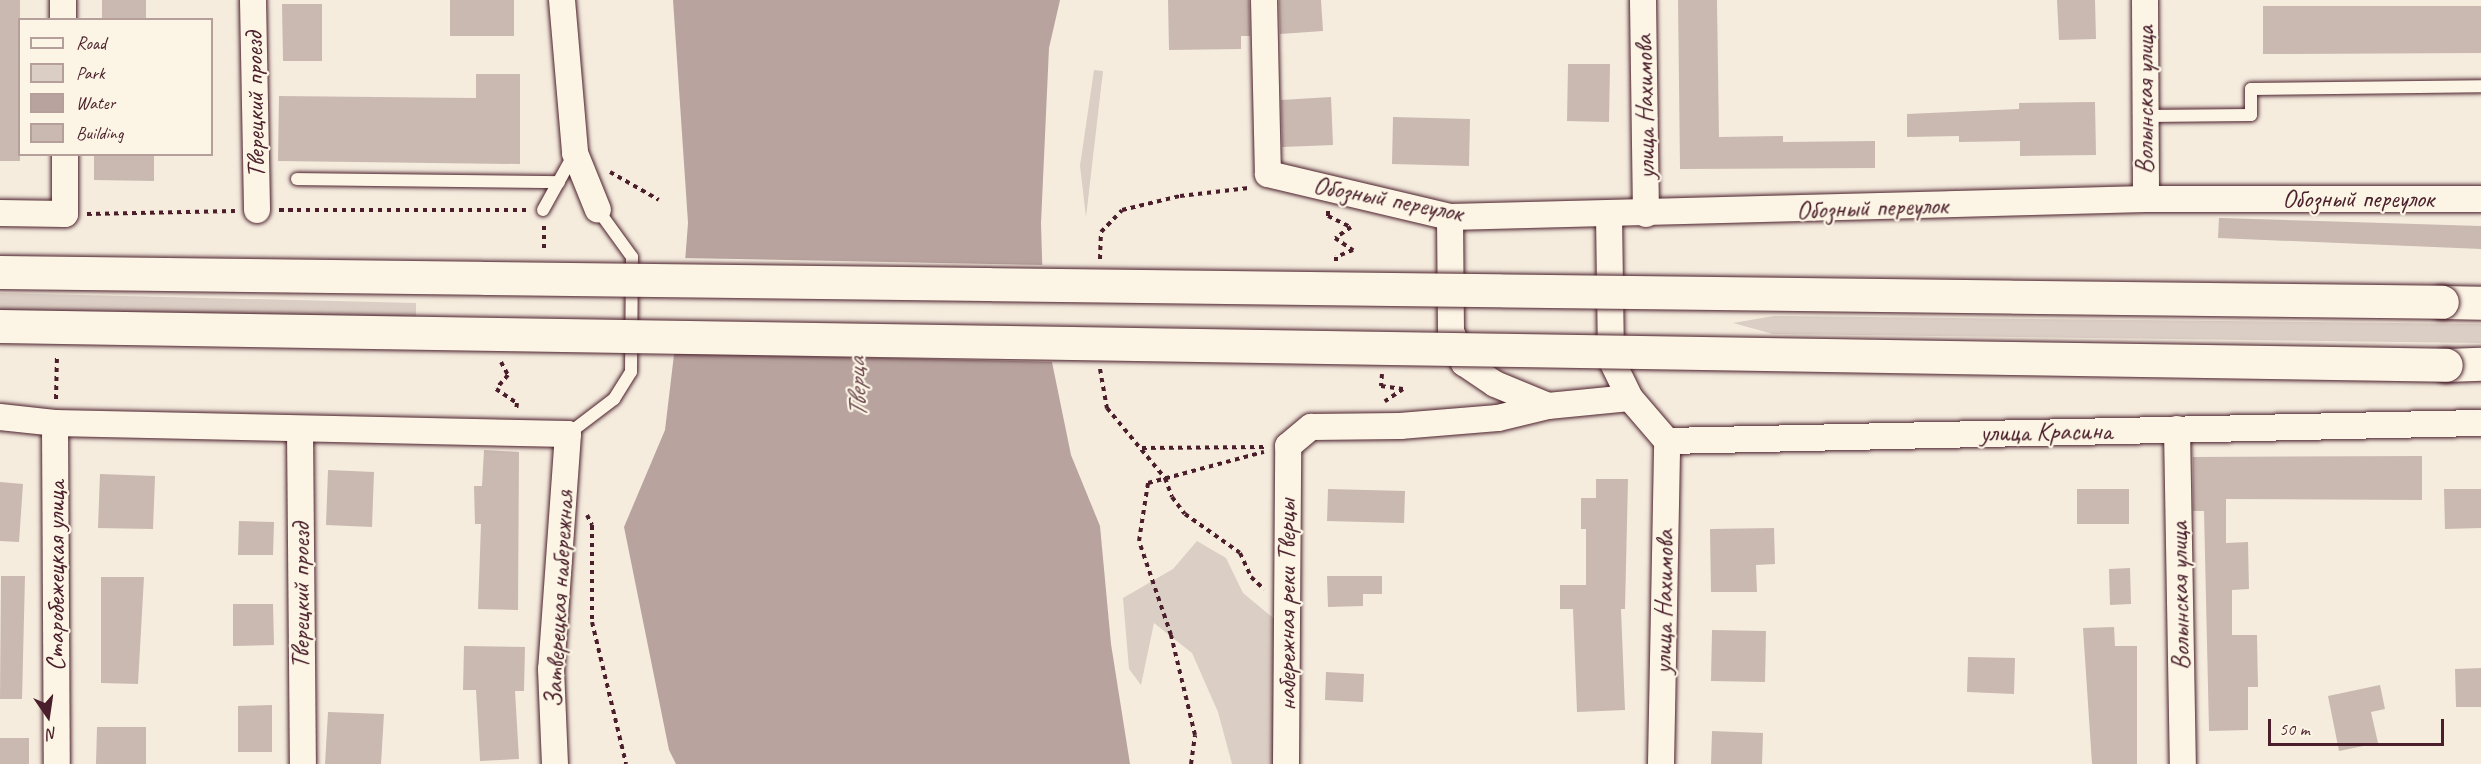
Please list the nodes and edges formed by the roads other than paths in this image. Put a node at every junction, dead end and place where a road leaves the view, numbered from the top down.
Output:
1 (63, 0) edge
2 (253, 0) edge
3 (562, 0) edge
4 (1264, 0) edge
5 (1642, 0) edge
6 (2145, 0) edge
7 (63, 18) edge
8 (2481, 86) edge
9 (2145, 116) junction
10 (575, 153) junction
11 (65, 156) edge
12 (297, 179) dead end
13 (559, 182) junction
14 (2481, 199) edge
15 (2146, 200) junction
16 (256, 210) road end
17 (543, 210) road end
18 (598, 210) joint
19 (0, 213) edge
20 (1647, 214) junction
21 (1609, 215) junction
22 (1450, 217) junction
23 (0, 272) edge
24 (2481, 303) edge
25 (0, 326) edge
26 (2481, 364) edge
27 (1630, 398) junction
28 (1548, 406) junction
29 (0, 417) edge
30 (56, 423) junction
31 (2481, 423) edge
32 (300, 429) junction
33 (2177, 429) junction
34 (568, 434) junction
35 (1667, 441) junction
36 (57, 764) edge
37 (303, 764) edge
38 (555, 764) edge
39 (1286, 764) edge
40 (1661, 764) edge
41 (2183, 764) edge

1 - 7 street
2 - 16 street, Тверецкий проезд
3 - 10 street
4 - 22 street, Обозный переулок
5 - 20 street, улица Нахимова
6 - 9 street, Волынская улица
8 - 9 lane
9 - 15 street, Волынская улица
10 - 13 lane
10 - 18 street
11 - 19 street
12 - 13 lane
13 - 17 lane
14 - 15 street, Обозный переулок
15 - 20 street, Обозный переулок
18 - 34 lane
20 - 21 street, Обозный переулок
21 - 22 street, Обозный переулок
21 - 27 street
22 - 28 street
23 - 24 main road, bridge
25 - 26 main road, bridge
27 - 28 street
27 - 35 street
28 - 39 street, набережная реки Тверцы
29 - 30 street
30 - 32 street
30 - 36 street, Старобежецкая улица
31 - 33 street, улица Красина
32 - 34 street
32 - 37 street, Тверецкий проезд
33 - 35 street, улица Красина
33 - 41 street, Волынская улица
34 - 38 street, Затверецкая набережная
35 - 40 street, улица Нахимова

